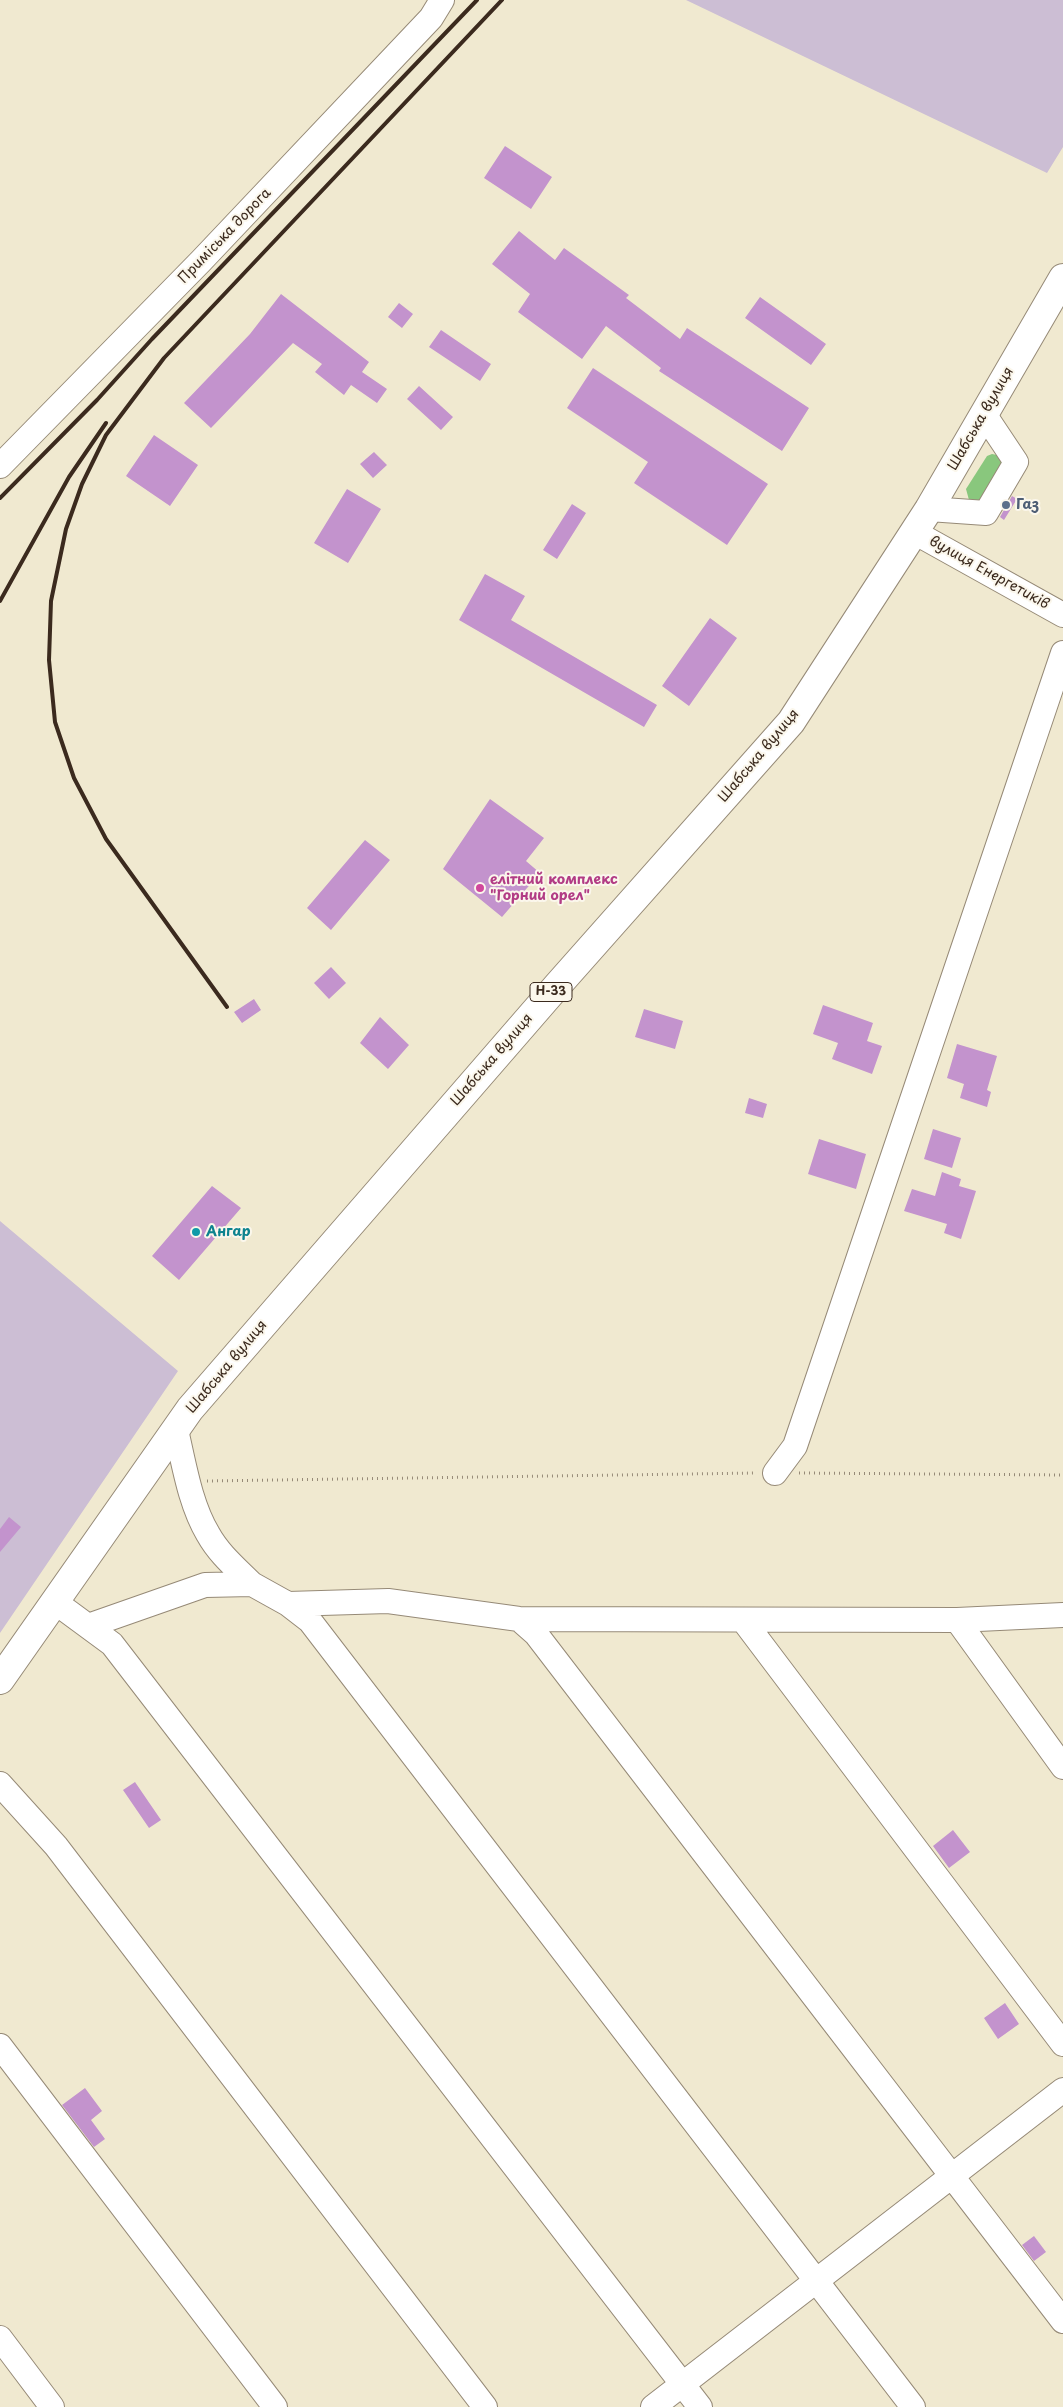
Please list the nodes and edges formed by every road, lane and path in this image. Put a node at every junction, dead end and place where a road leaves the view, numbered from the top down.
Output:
1 (442, 0) edge
2 (1063, 278) edge
3 (984, 414) junction
4 (0, 466) edge
5 (929, 509) junction
6 (914, 532) junction
7 (1063, 615) edge
8 (1063, 653) edge
9 (176, 1430) junction
10 (775, 1473) junction
11 (1063, 1475) edge
12 (189, 1482) junction
13 (252, 1584) junction
14 (55, 1602) junction
15 (288, 1604) junction
16 (1063, 1615) edge
17 (519, 1619) junction
18 (743, 1620) junction
19 (957, 1620) junction
20 (88, 1626) junction
21 (0, 1680) edge
22 (1063, 1767) edge
23 (0, 1784) edge
24 (1063, 2044) edge
25 (0, 2046) edge
26 (1063, 2090) edge
27 (951, 2176) junction
28 (817, 2281) junction
29 (1063, 2322) edge
30 (0, 2338) edge
31 (683, 2384) junction
32 (52, 2407) edge
33 (275, 2407) edge
34 (485, 2407) edge
35 (653, 2407) edge
36 (700, 2407) edge
37 (913, 2407) edge

1 - 4 street, Приміська дорога
2 - 3 main road, Шабська вулиця / Н-33
3 - 5 main road, Шабська вулиця / Н-33
3 - 5 street
5 - 6 main road, Шабська вулиця / Н-33
6 - 7 street, вулиця Енергетиків
6 - 9 main road, Шабська вулиця / Н-33
8 - 10 street
9 - 12 street
9 - 14 main road, Шабська вулиця / Н-33
10 - 11 path
10 - 12 path
12 - 13 street
13 - 15 street
13 - 20 street
14 - 20 street
14 - 21 main road, Шабська вулиця / Н-33
15 - 17 street
15 - 28 street
16 - 19 street
17 - 18 street
17 - 27 street
18 - 19 street
18 - 24 street
19 - 22 street
20 - 31 street
23 - 34 street
25 - 33 street
26 - 27 street
27 - 28 street
27 - 29 street
28 - 31 street
28 - 37 street
30 - 32 street
31 - 35 street
31 - 36 street

